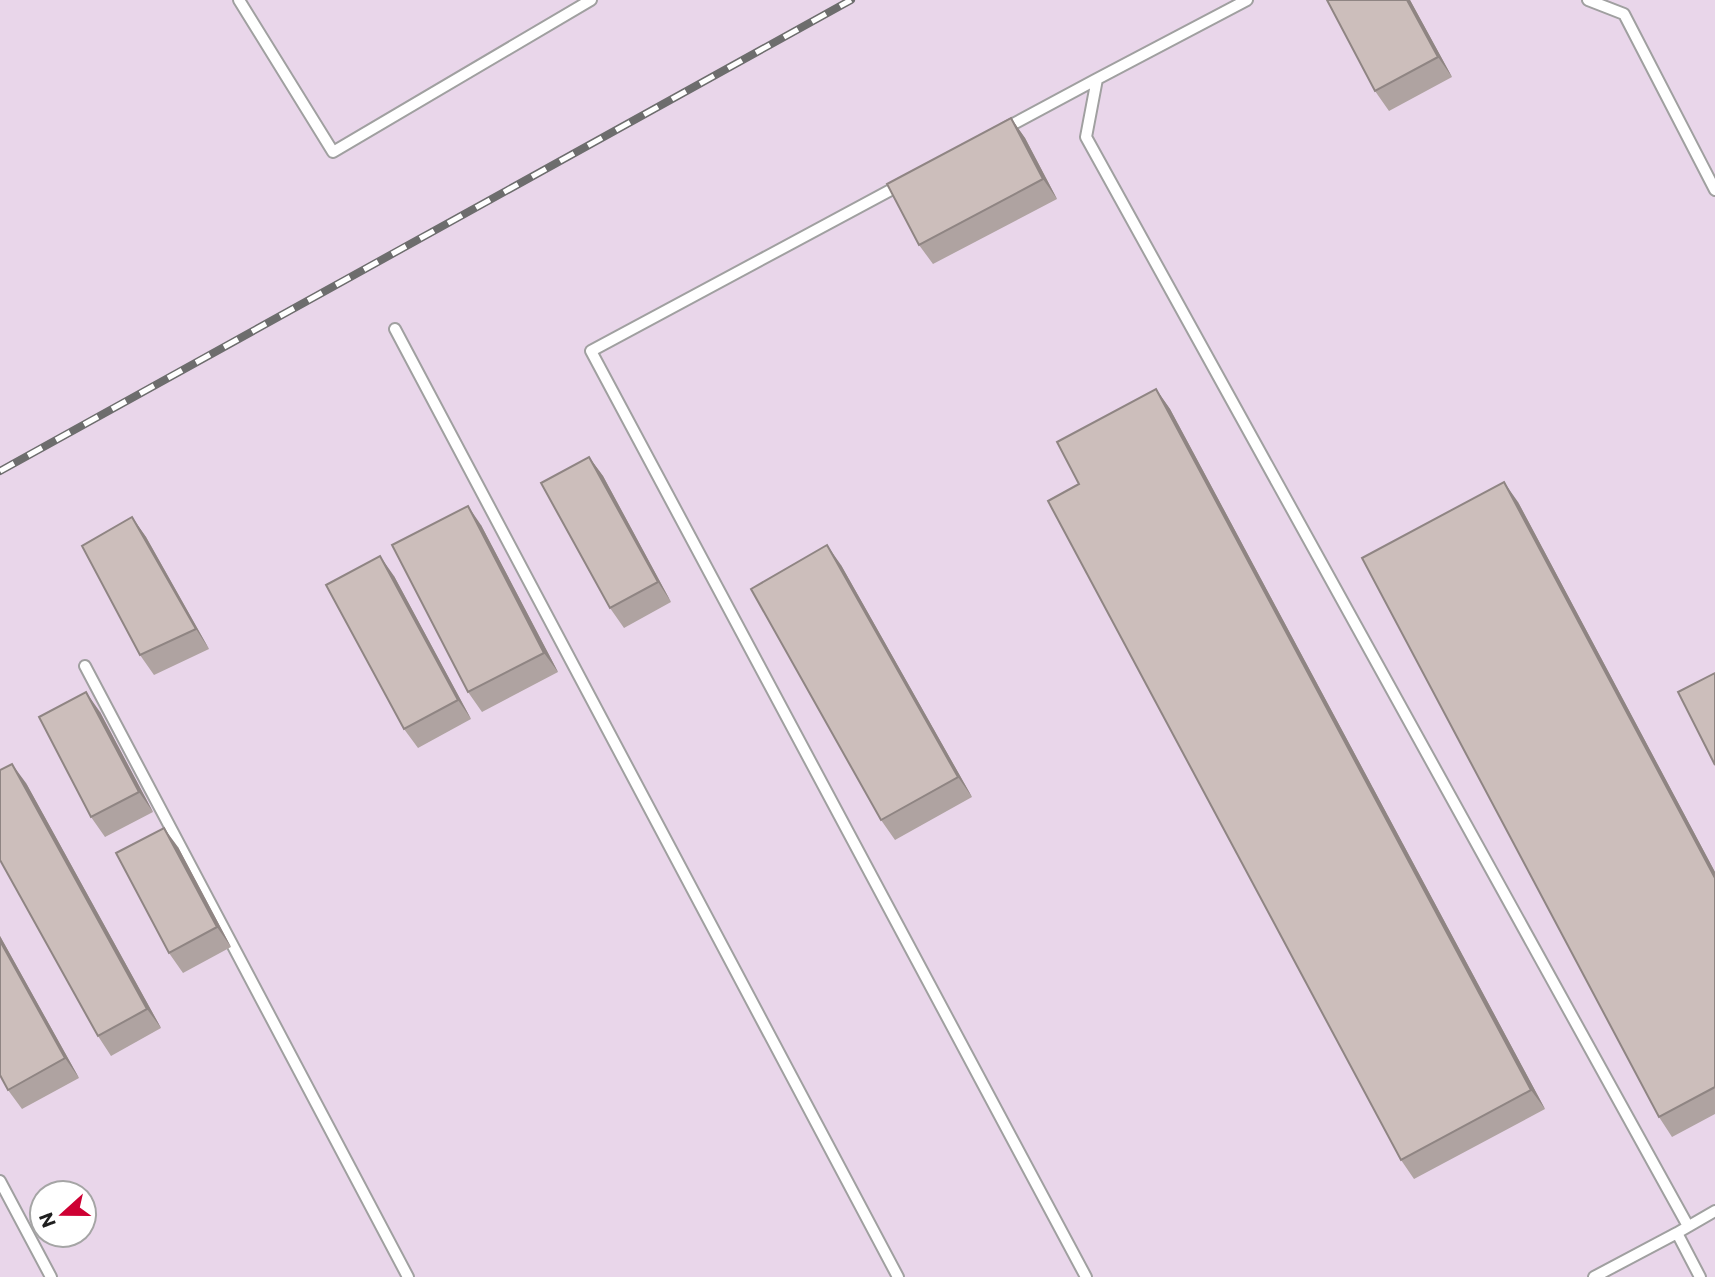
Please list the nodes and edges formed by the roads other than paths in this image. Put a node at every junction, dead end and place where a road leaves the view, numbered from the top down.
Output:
1 (239, 0) edge
2 (591, 0) edge
3 (1247, 0) edge
4 (1588, 0) edge
5 (1097, 79) junction
6 (989, 137) edge
7 (906, 182) edge
8 (1715, 190) edge
9 (395, 329) dead end
10 (85, 666) dead end
11 (0, 1181) edge
12 (1715, 1211) edge
13 (1688, 1226) junction
14 (1677, 1233) junction
15 (51, 1277) edge
16 (408, 1277) edge
17 (898, 1277) edge
18 (1086, 1277) edge
19 (1594, 1277) edge
20 (1700, 1277) edge

1 - 2 lane
3 - 5 lane
4 - 8 lane
5 - 6 lane
5 - 13 lane
7 - 18 lane
9 - 17 lane
10 - 16 lane
11 - 15 lane
12 - 13 lane
13 - 14 lane
14 - 19 lane
14 - 20 lane

